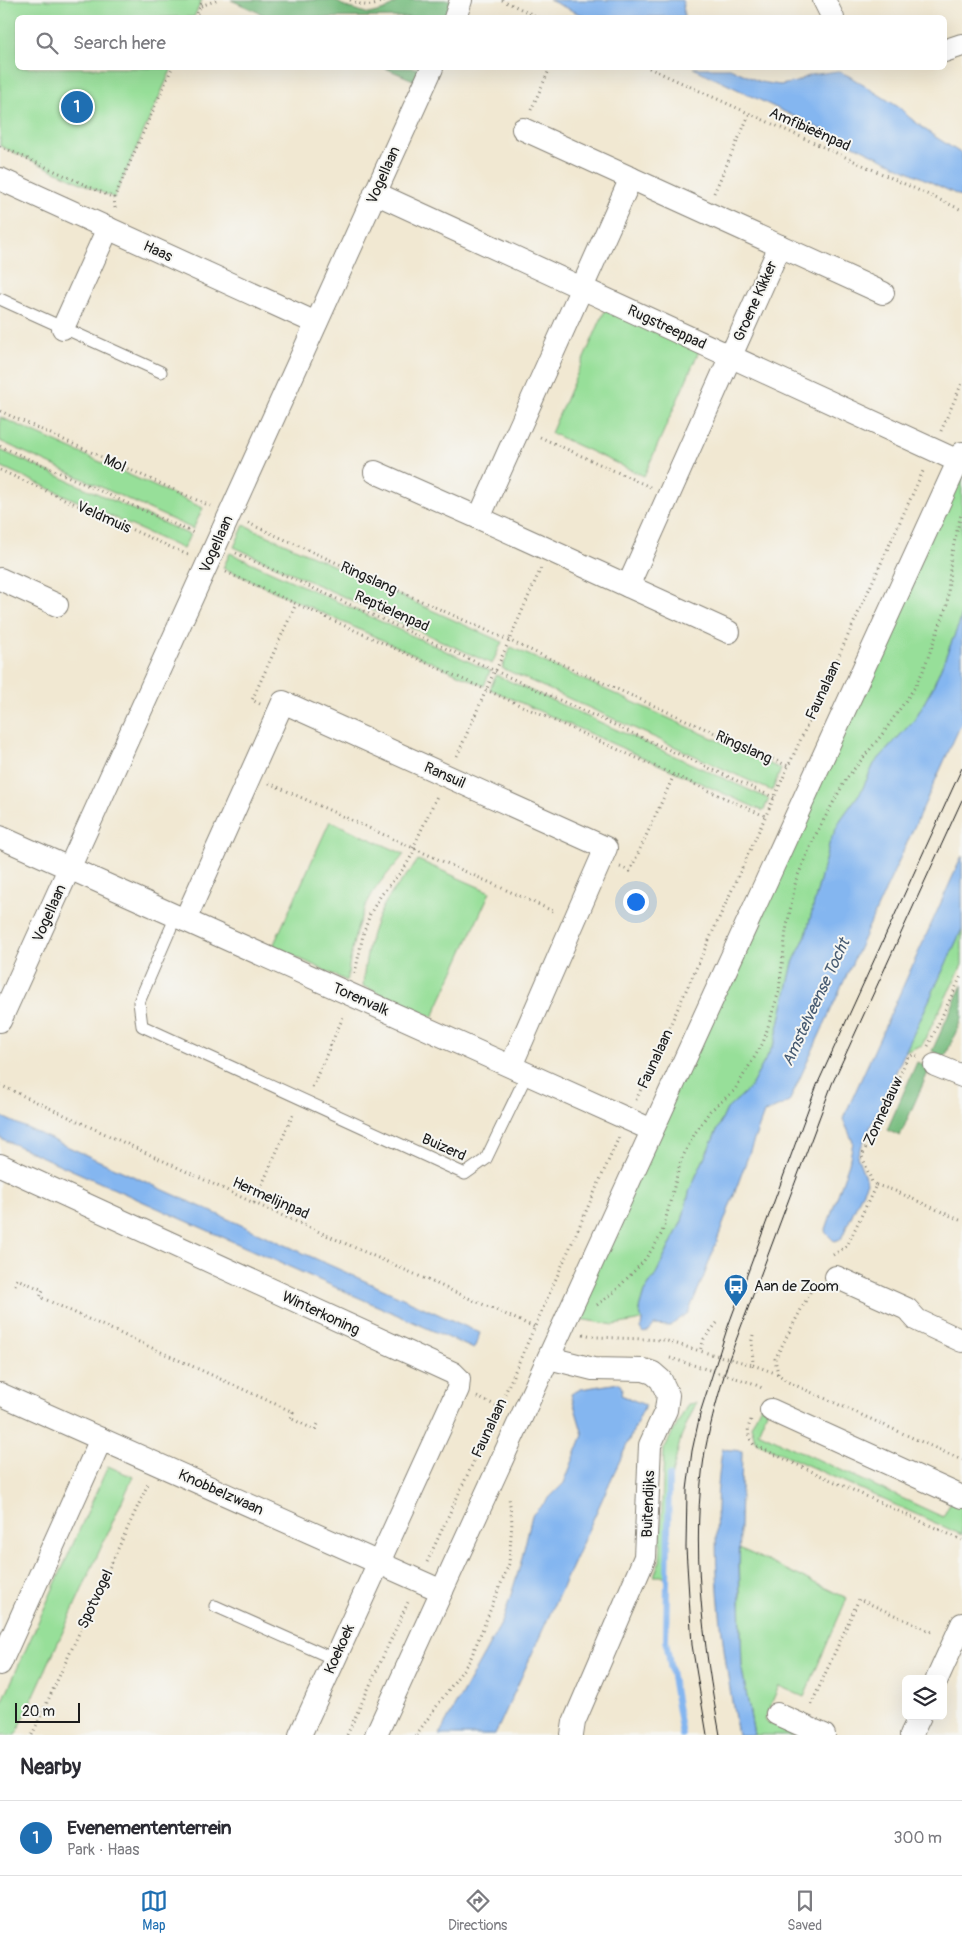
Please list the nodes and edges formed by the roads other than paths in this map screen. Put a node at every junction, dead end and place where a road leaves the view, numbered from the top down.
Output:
1 (461, 0) edge
2 (824, 0) edge
3 (456, 15) edge
4 (832, 15) edge
5 (962, 45) edge
6 (947, 50) edge
7 (431, 70) edge
8 (523, 129) road end
9 (631, 178) junction
10 (0, 179) edge
11 (375, 193) junction
12 (113, 231) junction
13 (780, 246) junction
14 (582, 288) junction
15 (883, 293) dead end
16 (0, 299) edge
17 (316, 324) junction
18 (63, 328) junction
19 (730, 356) junction
20 (161, 372) dead end
21 (960, 457) edge
22 (374, 472) dead end
23 (479, 518) junction
24 (0, 579) edge
25 (628, 586) junction
26 (57, 605) dead end
27 (729, 632) dead end
28 (0, 837) edge
29 (70, 868) junction
30 (180, 918) junction
31 (0, 1021) edge
32 (927, 1055) road end
33 (519, 1070) junction
34 (962, 1076) edge
35 (652, 1130) junction
36 (0, 1165) edge
37 (826, 1278) road end
38 (962, 1341) edge
39 (549, 1358) junction
40 (0, 1394) edge
41 (763, 1402) road end
42 (101, 1439) junction
43 (962, 1498) edge
44 (378, 1562) junction
45 (442, 1591) junction
46 (215, 1606) dead end
47 (958, 1633) edge
48 (334, 1659) junction
49 (1, 1660) edge
50 (939, 1675) edge
51 (776, 1714) dead end
52 (918, 1720) edge
53 (300, 1735) edge
54 (376, 1735) edge
55 (572, 1735) edge
56 (824, 1735) edge
57 (911, 1735) edge

1 - 3 street
2 - 4 street
5 - 6 street
7 - 11 street, Vogellaan
8 - 9 street, Groene Kikker
9 - 13 street, Groene Kikker
9 - 14 street
10 - 12 street, Haas
11 - 14 street, Rugstreeppad
11 - 17 street, Vogellaan
12 - 17 street, Haas
12 - 18 street
13 - 15 street, Groene Kikker
13 - 19 street, Groene Kikker
14 - 19 street, Rugstreeppad
14 - 23 street
16 - 18 lane
17 - 29 street, Vogellaan
18 - 20 lane
19 - 21 street, Rugstreeppad
19 - 25 street
21 - 35 street, Faunalaan
22 - 23 street
23 - 25 street
24 - 26 street
25 - 27 street
28 - 29 street, Torenvalk
29 - 30 street, Torenvalk
29 - 31 street, Vogellaan
30 - 33 street, Torenvalk
30 - 33 lane, Buizerd
30 - 33 street, Ransuil
32 - 34 street
33 - 35 street, Torenvalk
35 - 39 street, Faunalaan
36 - 44 street, Winterkoning
37 - 38 street
39 - 45 street, Faunalaan
39 - 55 street, Buitendijks
40 - 42 street, Knobbelzwaan
41 - 43 street
42 - 44 street, Knobbelzwaan
42 - 49 street
44 - 45 street, Knobbelzwaan
44 - 48 street, Koekoek
45 - 54 street, Faunalaan
46 - 48 lane
47 - 50 street
48 - 53 street, Koekoek
51 - 56 street
52 - 57 street

